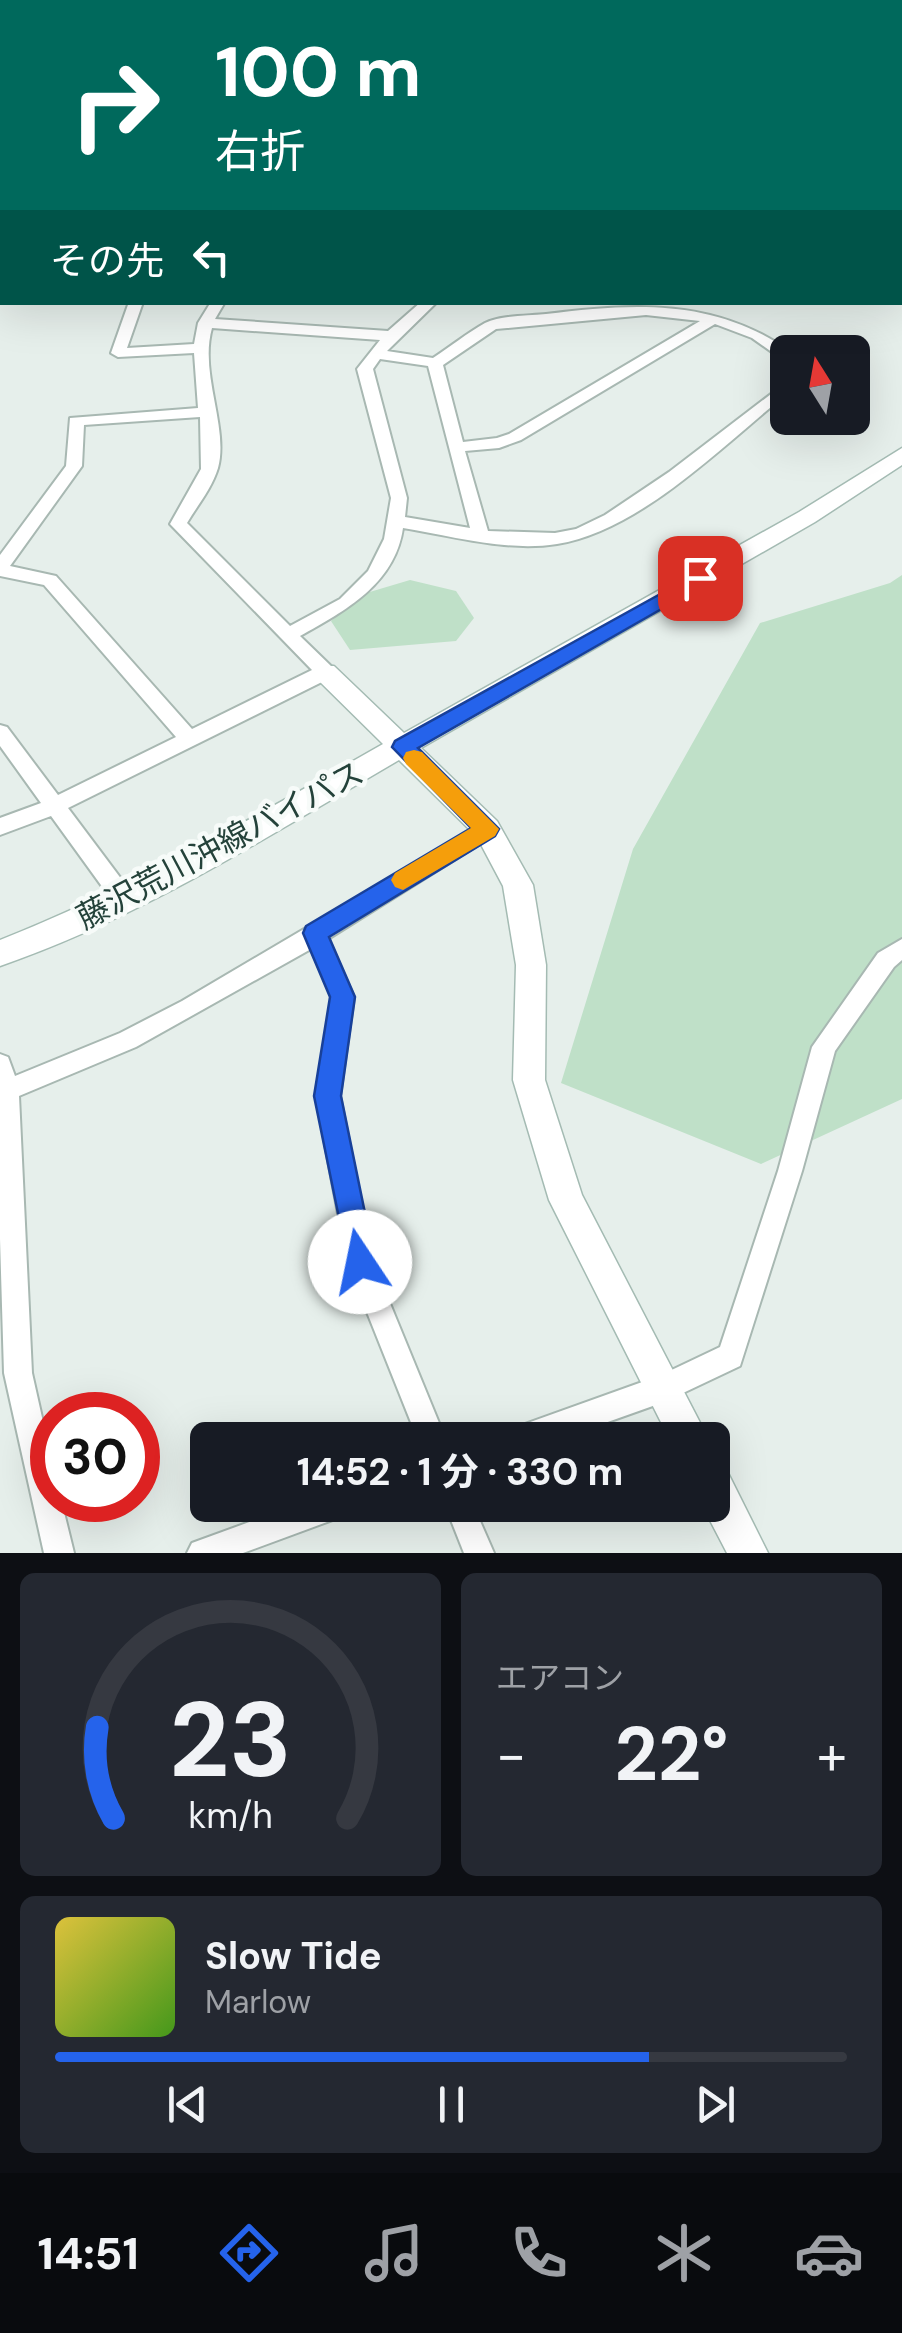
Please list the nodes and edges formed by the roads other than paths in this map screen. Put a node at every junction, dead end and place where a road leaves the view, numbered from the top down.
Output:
1 (135, 305) edge
2 (216, 305) edge
3 (427, 305) edge
4 (710, 320) junction
5 (205, 323) junction
6 (391, 336) junction
7 (770, 344) edge
8 (202, 348) junction
9 (374, 354) junction
10 (436, 363) junction
11 (770, 399) edge
12 (204, 412) junction
13 (456, 447) junction
14 (902, 455) edge
15 (396, 520) junction
16 (480, 534) junction
17 (0, 569) edge
18 (287, 635) junction
19 (325, 672) junction
20 (0, 732) edge
21 (190, 740) junction
22 (403, 747) junction
23 (56, 805) junction
24 (0, 827) edge
25 (487, 829) junction
26 (114, 886) dead end
27 (315, 933) junction
28 (902, 948) edge
29 (0, 953) edge
30 (2, 1082) edge
31 (664, 1388) junction
32 (425, 1422) edge
33 (569, 1422) edge
34 (681, 1422) edge
35 (730, 1518) edge
36 (289, 1522) edge
37 (466, 1522) edge
38 (58, 1553) edge
39 (202, 1553) edge
40 (479, 1553) edge
41 (748, 1553) edge

1 - 8 street
2 - 5 street
3 - 6 street
4 - 7 street
4 - 10 street
4 - 13 street
5 - 6 street
5 - 8 street
6 - 9 street
8 - 12 street
9 - 10 street
9 - 15 street
10 - 13 street
11 - 16 street
12 - 17 street
12 - 18 street
13 - 16 street
14 - 22 main road, 藤沢荒川沖線バイパス
15 - 16 street
15 - 18 street
17 - 21 street
18 - 19 street
19 - 21 street
19 - 22 main road
20 - 23 street
21 - 23 street
22 - 25 main road
22 - 29 main road, 藤沢荒川沖線バイパス
23 - 24 street
23 - 26 street
25 - 27 street
25 - 31 main road
27 - 30 street
27 - 32 street
28 - 31 street
30 - 38 street
31 - 33 street
31 - 34 main road
35 - 41 main road
36 - 39 street
37 - 40 street

